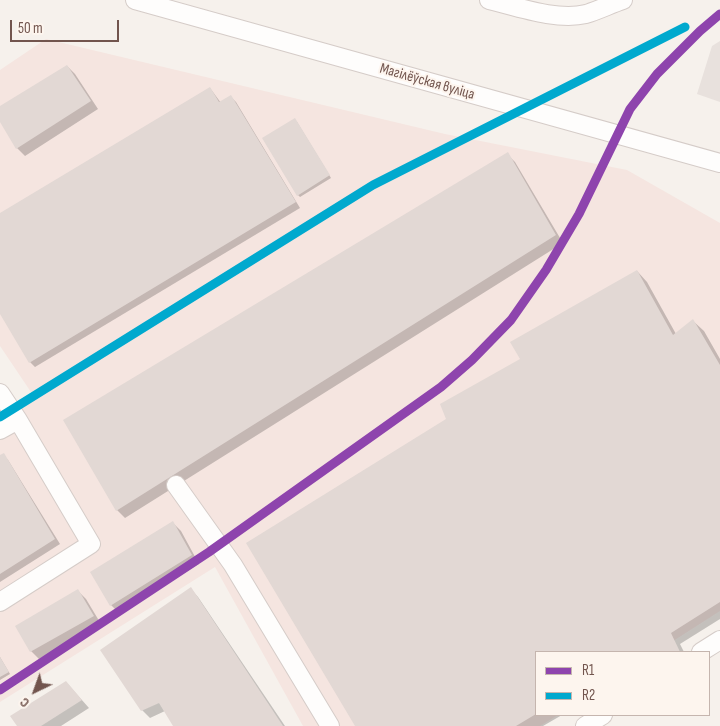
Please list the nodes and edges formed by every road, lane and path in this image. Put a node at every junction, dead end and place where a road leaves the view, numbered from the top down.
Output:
1 (135, 0) edge
2 (489, 0) edge
3 (623, 0) edge
4 (720, 163) edge
5 (0, 393) edge
6 (18, 420) junction
7 (0, 430) edge
8 (176, 485) dead end
9 (0, 602) edge
10 (720, 640) edge
11 (702, 651) edge
12 (601, 716) edge
13 (330, 726) edge
14 (585, 726) edge

1 - 4 street, Магілёўская вуліца
2 - 3 street
5 - 6 street
6 - 7 street
6 - 9 street
8 - 13 street
10 - 11 street
12 - 14 street

